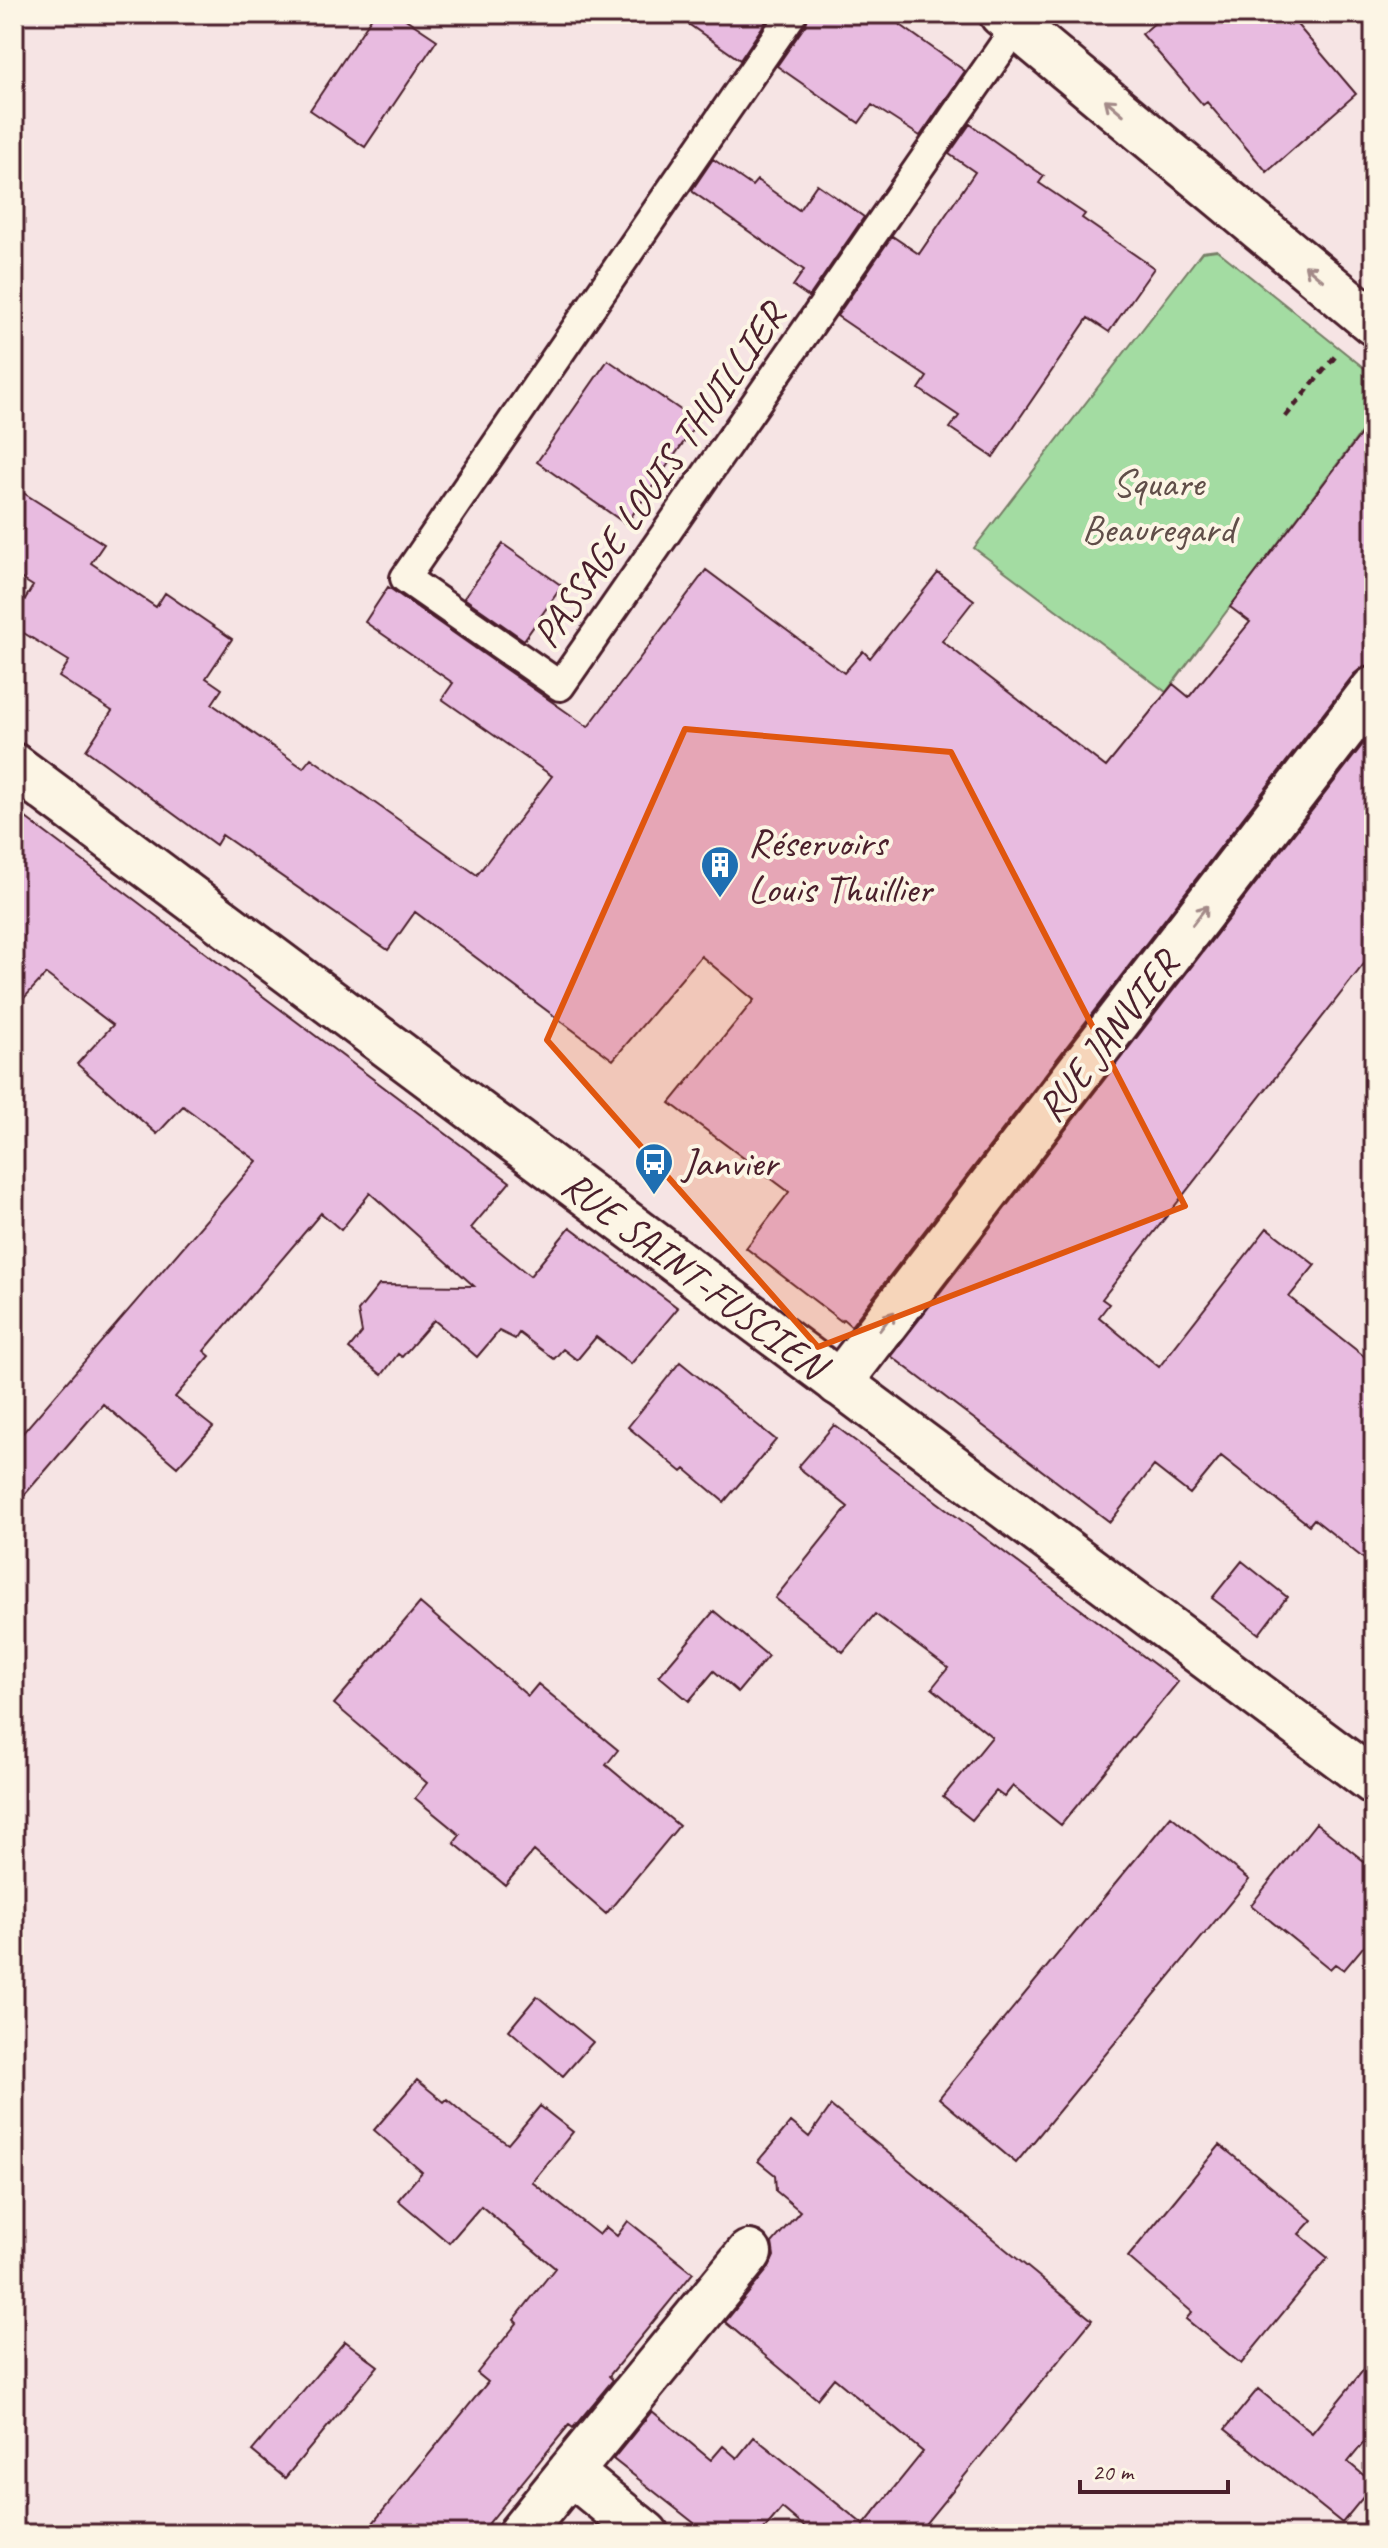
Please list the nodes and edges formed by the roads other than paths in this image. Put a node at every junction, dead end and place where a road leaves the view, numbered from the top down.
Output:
1 (792, 14) edge
2 (1010, 20) edge
3 (1372, 317) edge
4 (1374, 689) edge
5 (14, 766) edge
6 (839, 1383) junction
7 (1374, 1782) edge
8 (749, 2253) dead end
9 (570, 2472) junction
10 (520, 2534) edge
11 (646, 2534) edge

1 - 2 lane, PASSAGE LOUIS THUILLIER
3 -> 2 street
6 -> 4 street, RUE JANVIER
5 - 6 street, RUE SAINT-FUSCIEN
6 - 7 street, RUE SAINT-FUSCIEN
8 - 9 street
9 - 10 street
9 - 11 street

